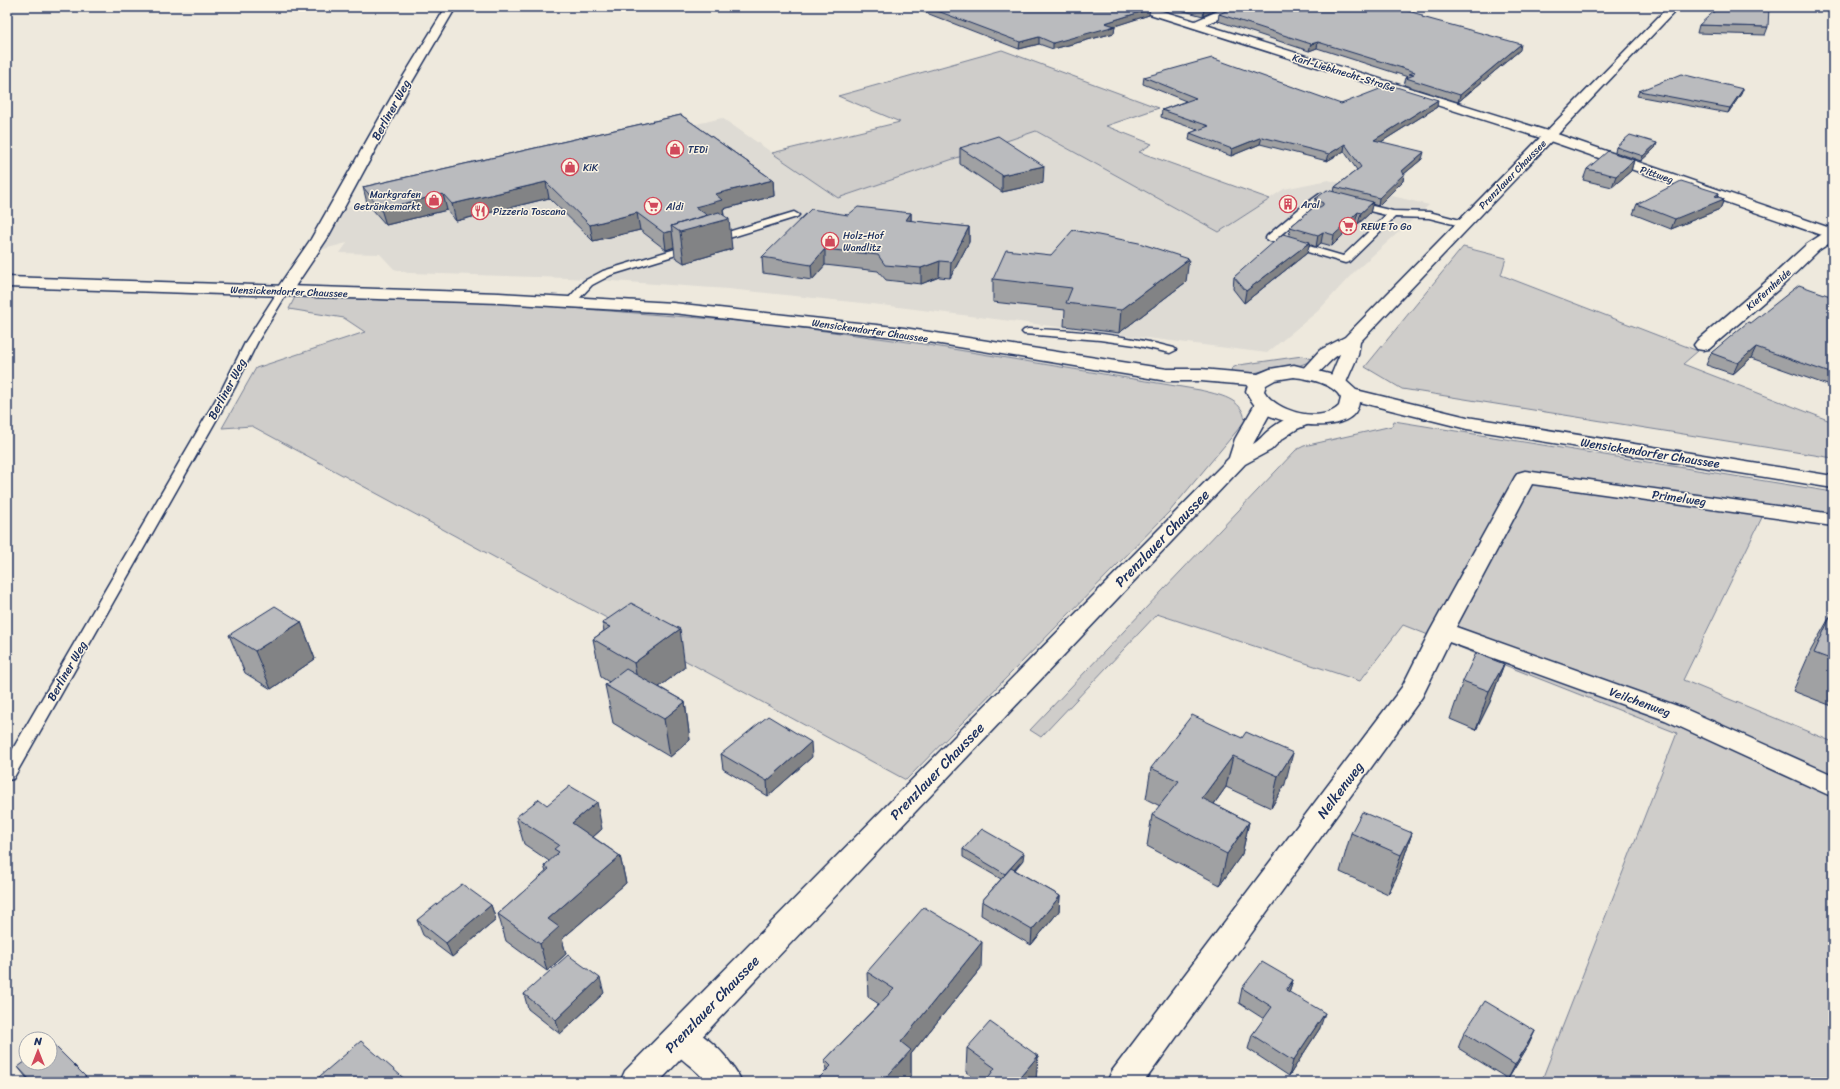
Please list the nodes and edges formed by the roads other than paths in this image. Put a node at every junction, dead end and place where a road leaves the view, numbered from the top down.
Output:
1 (451, 7) edge
2 (1138, 7) edge
3 (1238, 7) edge
4 (1674, 7) edge
5 (1196, 25) junction
6 (1549, 136) junction
7 (1302, 211) junction
8 (1393, 214) junction
9 (794, 215) dead end
10 (1315, 215) edge
11 (1465, 224) junction
12 (1833, 234) edge
13 (7, 282) edge
14 (284, 290) junction
15 (571, 301) junction
16 (1028, 332) dead end
17 (1351, 341) junction
18 (1704, 345) dead end
19 (1170, 350) dead end
20 (1308, 373) junction
21 (1260, 395) junction
22 (1343, 397) junction
23 (1302, 420) junction
24 (1238, 460) junction
25 (1525, 477) joint
26 (1833, 482) edge
27 (1833, 520) edge
28 (1442, 631) junction
29 (7, 774) edge
30 (1833, 787) edge
31 (680, 1038) junction
32 (637, 1082) edge
33 (725, 1082) edge
34 (1124, 1082) edge

1 - 14 main road, Berliner Weg
2 - 5 main road, Karl-Liebknecht-Straße
3 - 5 main road
4 - 6 main road, Prenzlauer Chaussee
5 - 6 main road, Karl-Liebknecht-Straße
6 - 11 main road, Prenzlauer Chaussee
6 - 12 main road, Pittweg
7 - 8 lane
7 - 8 lane
7 - 10 lane
8 - 11 lane
9 - 15 lane
11 - 17 main road, Prenzlauer Chaussee
12 - 18 main road, Kiefernheide
13 - 14 main road, Wensickendorfer Chaussee
14 - 15 main road, Wensickendorfer Chaussee
14 - 29 lane, Berliner Weg
15 - 21 main road, Wensickendorfer Chaussee
16 - 19 lane
17 - 20 main road, Prenzlauer Chaussee
17 - 22 main road
20 - 21 main road
20 - 22 main road
21 - 23 main road, Wensickendorfer Chaussee
21 - 24 main road, Prenzlauer Chaussee
22 - 23 main road
22 - 26 main road, Wensickendorfer Chaussee
23 - 24 main road, Prenzlauer Chaussee
24 - 31 main road, Prenzlauer Chaussee
25 - 27 main road, Primelweg
25 - 28 main road, Nelkenweg
28 - 30 main road, Veilchenweg
28 - 34 main road, Nelkenweg
31 - 32 main road, Prenzlauer Chaussee
31 - 33 main road

